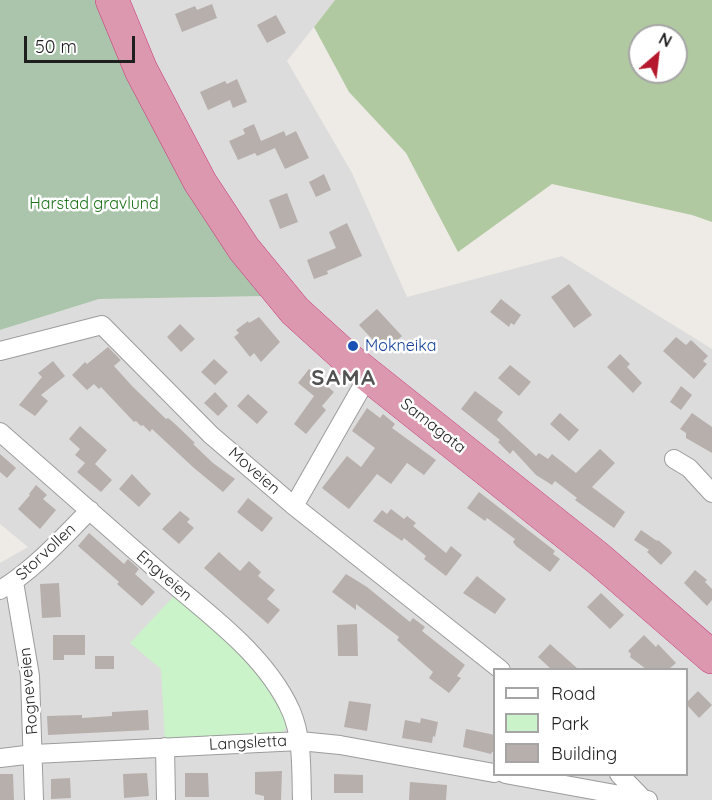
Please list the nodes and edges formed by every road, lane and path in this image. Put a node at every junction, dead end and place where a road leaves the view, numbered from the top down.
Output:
1 (112, 0) edge
2 (0, 351) edge
3 (372, 377) junction
4 (0, 432) edge
5 (674, 459) dead end
6 (712, 493) edge
7 (294, 506) junction
8 (90, 510) junction
9 (7, 586) edge
10 (712, 657) edge
11 (500, 668) edge
12 (300, 741) junction
13 (165, 747) junction
14 (34, 754) junction
15 (0, 758) edge
16 (493, 773) edge
17 (514, 776) edge
18 (621, 776) edge
19 (603, 796) edge
20 (34, 800) edge
21 (166, 800) edge
22 (302, 800) edge
23 (646, 800) edge

1 - 3 highway, Samagata
2 - 7 street, Moveien
3 - 7 street
3 - 10 highway, Samagata
4 - 8 street, Engveien
5 - 6 street
7 - 11 street, Moveien
8 - 9 street, Storvollen
8 - 12 street, Engveien
9 - 14 street, Rogneveien
12 - 13 street, Langsletta
12 - 16 street, Langsletta
12 - 22 street, Engveien
13 - 14 street, Langsletta
13 - 21 street
14 - 15 street, Langsletta
14 - 20 street, Rogneveien
17 - 19 street
18 - 23 street
19 - 23 street

